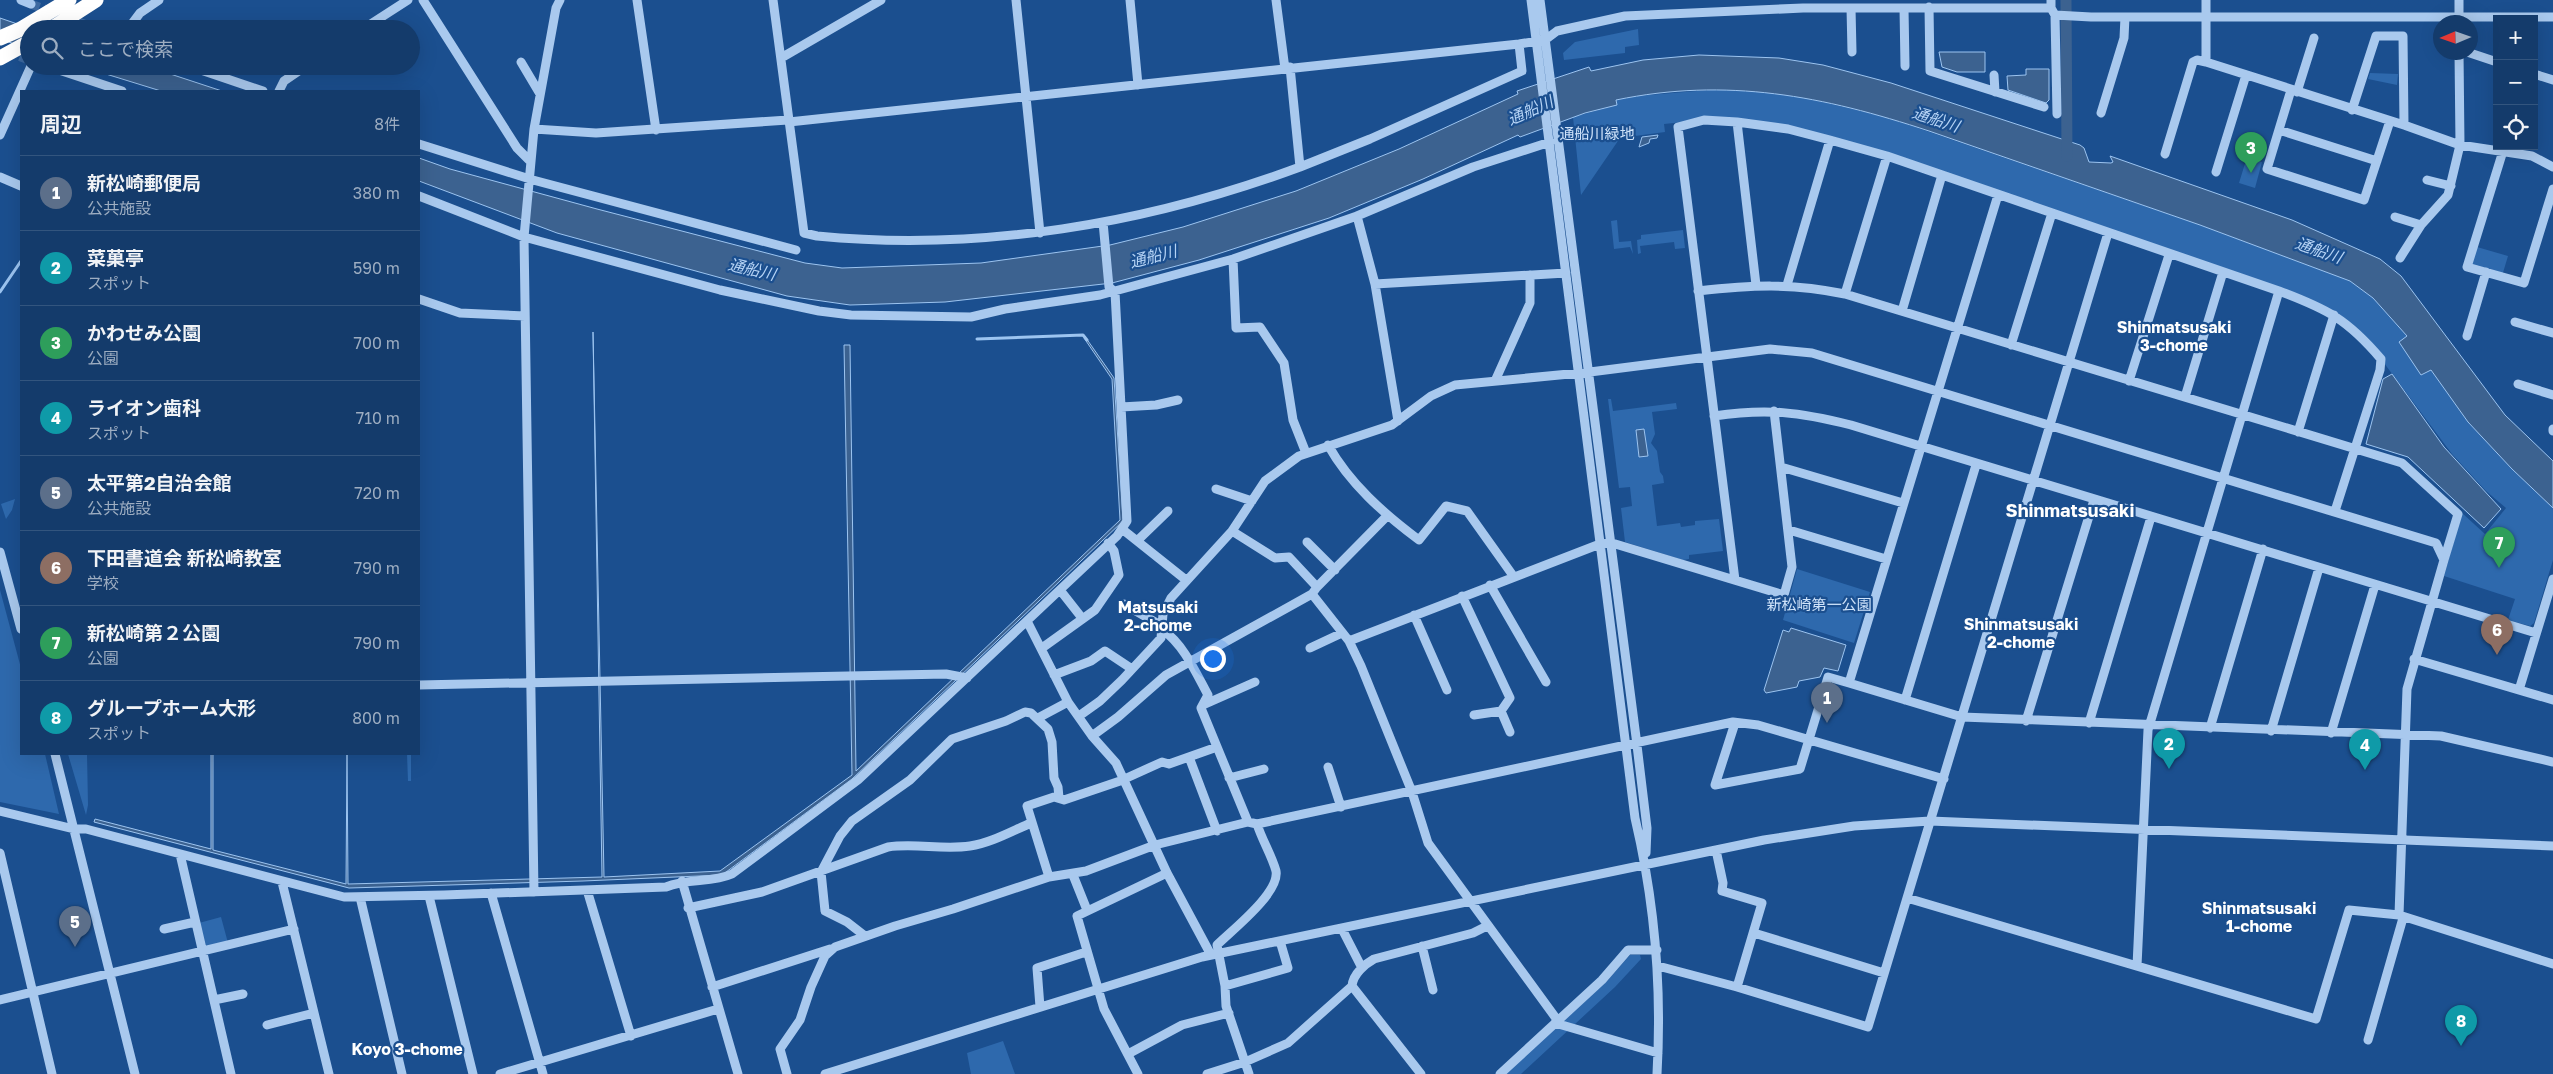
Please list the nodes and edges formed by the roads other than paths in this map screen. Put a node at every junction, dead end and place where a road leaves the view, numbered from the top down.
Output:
1 (21, 0) edge
2 (69, 0) edge
3 (96, 0) edge
4 (159, 0) edge
5 (408, 0) edge
6 (423, 0) edge
7 (560, 0) edge
8 (637, 0) edge
9 (773, 0) edge
10 (881, 0) edge
11 (1016, 0) edge
12 (1130, 0) edge
13 (1276, 0) edge
14 (1532, 0) edge
15 (1540, 0) edge
16 (2206, 0) edge
17 (2459, 0) edge
18 (31, 4) dead end
19 (1803, 4) edge
20 (1929, 7) junction
21 (1851, 8) junction
22 (1904, 8) junction
23 (2054, 10) edge
24 (2459, 15) edge
25 (2124, 17) junction
26 (2553, 17) edge
27 (2206, 18) junction
28 (2478, 19) edge
29 (36, 20) edge
30 (65, 20) edge
31 (135, 20) edge
32 (377, 20) edge
33 (2433, 20) edge
34 (20, 29) edge
35 (0, 38) edge
36 (2314, 38) dead end
37 (1541, 40) junction
38 (1519, 44) junction
39 (20, 47) edge
40 (1852, 52) dead end
41 (2478, 56) edge
42 (0, 58) edge
43 (781, 58) junction
44 (2459, 60) edge
45 (2493, 61) edge
46 (521, 62) dead end
47 (2206, 62) junction
48 (1904, 66) dead end
49 (1288, 68) junction
50 (27, 75) edge
51 (73, 75) edge
52 (216, 75) edge
53 (293, 75) edge
54 (1994, 75) dead end
55 (2246, 75) junction
56 (2538, 75) edge
57 (2553, 80) edge
58 (90, 81) junction
59 (1138, 85) junction
60 (20, 90) edge
61 (20, 90) edge
62 (86, 90) edge
63 (119, 90) edge
64 (260, 90) edge
65 (280, 90) edge
66 (2294, 91) junction
67 (1995, 92) junction
68 (540, 94) junction
69 (1025, 96) junction
70 (2044, 107) dead end
71 (2352, 110) junction
72 (2101, 113) dead end
73 (2057, 114) dead end
74 (789, 121) junction
75 (2390, 121) junction
76 (1737, 122) junction
77 (2404, 125) junction
78 (534, 129) junction
79 (656, 130) junction
80 (2279, 130) junction
81 (0, 135) edge
82 (1552, 138) junction
83 (1830, 140) junction
84 (420, 144) edge
85 (2460, 145) junction
86 (2493, 148) edge
87 (2499, 150) edge
88 (2504, 150) edge
89 (2165, 154) dead end
90 (1887, 156) junction
91 (530, 161) junction
92 (2377, 161) junction
93 (1300, 166) junction
94 (2553, 167) edge
95 (2216, 172) dead end
96 (1942, 175) junction
97 (0, 177) edge
98 (528, 178) junction
99 (2427, 180) dead end
100 (20, 186) edge
101 (2450, 186) junction
102 (2553, 189) edge
103 (1998, 195) junction
104 (420, 196) edge
105 (2052, 213) junction
106 (1357, 216) junction
107 (2395, 218) dead end
108 (1103, 222) junction
109 (2421, 225) junction
110 (2108, 232) junction
111 (1040, 233) junction
112 (524, 238) junction
113 (796, 250) dead end
114 (2169, 255) junction
115 (2400, 258) dead end
116 (1233, 259) junction
117 (2223, 272) junction
118 (2486, 272) junction
119 (1566, 273) junction
120 (1530, 275) junction
121 (1375, 284) junction
122 (1756, 285) junction
123 (1786, 285) junction
124 (1112, 289) junction
125 (1698, 291) junction
126 (2279, 291) junction
127 (1845, 294) junction
128 (420, 299) edge
129 (1902, 312) junction
130 (2334, 315) junction
131 (525, 316) junction
132 (2515, 322) dead end
133 (1957, 329) junction
134 (2553, 333) edge
135 (2467, 336) dead end
136 (2011, 345) junction
137 (1707, 356) junction
138 (2070, 362) junction
139 (1590, 372) junction
140 (1579, 373) junction
141 (1495, 381) junction
142 (2129, 381) junction
143 (2518, 384) dead end
144 (1938, 391) junction
145 (2553, 395) edge
146 (2185, 397) junction
147 (1178, 400) dead end
148 (1121, 407) junction
149 (1774, 411) junction
150 (1714, 416) junction
151 (2243, 416) junction
152 (1398, 421) junction
153 (2051, 425) junction
154 (2298, 432) junction
155 (1328, 445) junction
156 (1921, 447) junction
157 (2354, 449) junction
158 (1306, 453) junction
159 (1976, 465) junction
160 (1781, 467) junction
161 (2224, 477) junction
162 (2034, 482) junction
163 (1216, 489) dead end
164 (2094, 500) junction
165 (1252, 501) junction
166 (1903, 504) junction
167 (2335, 511) junction
168 (1168, 512) dead end
169 (1387, 516) junction
170 (2151, 517) junction
171 (1122, 529) junction
172 (1789, 530) junction
173 (1232, 531) junction
174 (2207, 533) junction
175 (1138, 540) junction
176 (1307, 542) dead end
177 (1108, 543) junction
178 (1612, 543) junction
179 (1600, 544) junction
180 (2263, 549) junction
181 (0, 552) edge
182 (1886, 559) junction
183 (2444, 560) junction
184 (2319, 568) junction
185 (1335, 570) junction
186 (3, 573) edge
187 (1514, 577) junction
188 (2553, 579) edge
189 (1186, 580) junction
190 (1735, 580) junction
191 (1490, 585) junction
192 (2374, 585) junction
193 (1060, 590) junction
194 (1315, 591) junction
195 (1462, 596) junction
196 (2432, 601) junction
197 (1124, 604) dead end
198 (1414, 614) junction
199 (1082, 618) junction
200 (1028, 621) junction
201 (20, 626) edge
202 (1162, 628) junction
203 (1342, 633) junction
204 (2536, 633) junction
205 (1349, 641) junction
206 (1042, 648) junction
207 (1310, 648) dead end
208 (2414, 659) junction
209 (1188, 661) junction
210 (1132, 669) junction
211 (1054, 675) junction
212 (967, 678) junction
213 (1255, 682) dead end
214 (1546, 682) dead end
215 (531, 683) junction
216 (1849, 683) junction
217 (420, 686) edge
218 (1447, 690) dead end
219 (2519, 690) junction
220 (1905, 700) junction
221 (2553, 700) edge
222 (1068, 702) junction
223 (1203, 704) junction
224 (1501, 711) junction
225 (1474, 715) dead end
226 (1079, 716) junction
227 (1962, 717) junction
228 (1038, 718) junction
229 (2026, 721) junction
230 (1735, 723) junction
231 (2089, 723) junction
232 (2149, 726) junction
233 (2210, 728) junction
234 (2271, 731) junction
235 (1510, 732) dead end
236 (2331, 733) junction
237 (2405, 735) junction
238 (1092, 736) junction
239 (1809, 741) junction
240 (1637, 743) junction
241 (1626, 745) junction
242 (1217, 747) junction
243 (54, 755) edge
244 (1189, 757) junction
245 (2553, 762) edge
246 (1328, 767) dead end
247 (1264, 769) dead end
248 (1229, 778) junction
249 (1124, 779) junction
250 (1944, 780) junction
251 (1412, 792) junction
252 (1059, 798) junction
253 (1342, 807) junction
254 (0, 811) edge
255 (1930, 821) junction
256 (1031, 823) junction
257 (1252, 823) junction
258 (74, 829) junction
259 (2144, 829) junction
260 (1217, 831) junction
261 (2402, 840) junction
262 (1155, 845) junction
263 (2553, 846) edge
264 (1716, 850) junction
265 (0, 853) edge
266 (180, 854) junction
267 (1646, 866) junction
268 (821, 872) junction
269 (1167, 873) junction
270 (1073, 874) junction
271 (1049, 877) junction
272 (682, 881) junction
273 (282, 882) junction
274 (587, 890) junction
275 (534, 892) junction
276 (491, 893) junction
277 (429, 896) junction
278 (360, 897) junction
279 (1907, 898) junction
280 (1472, 902) junction
281 (688, 908) junction
282 (1087, 910) junction
283 (2401, 917) junction
284 (195, 922) junction
285 (1487, 926) junction
286 (164, 929) dead end
287 (1342, 929) junction
288 (294, 930) junction
289 (1754, 933) junction
290 (865, 936) junction
291 (1280, 942) junction
292 (1422, 946) junction
293 (835, 947) junction
294 (1657, 950) junction
295 (202, 951) junction
296 (1086, 952) junction
297 (1214, 955) junction
298 (2553, 964) edge
299 (1658, 966) junction
300 (2137, 966) junction
301 (1362, 968) junction
302 (110, 973) junction
303 (1884, 973) junction
304 (1225, 986) junction
305 (1352, 986) junction
306 (712, 987) junction
307 (1737, 987) junction
308 (1097, 988) junction
309 (1433, 990) dead end
310 (33, 992) junction
311 (243, 994) dead end
312 (0, 1000) edge
313 (214, 1000) junction
314 (1040, 1006) junction
315 (718, 1009) junction
316 (314, 1013) junction
317 (1229, 1014) junction
318 (1557, 1022) junction
319 (266, 1024) dead end
320 (630, 1036) junction
321 (2368, 1040) dead end
322 (1658, 1053) junction
323 (1128, 1054) junction
324 (539, 1062) junction
325 (1245, 1062) junction
326 (1417, 1073) edge
327 (52, 1074) edge
328 (135, 1074) edge
329 (231, 1074) edge
330 (329, 1074) edge
331 (402, 1074) edge
332 (473, 1074) edge
333 (500, 1074) edge
334 (543, 1074) edge
335 (738, 1074) edge
336 (787, 1074) edge
337 (825, 1074) edge
338 (1138, 1074) edge
339 (1207, 1074) edge
340 (1249, 1074) edge
341 (1500, 1074) edge
342 (1657, 1074) edge

1 - 18 street
2 - 29 highway
3 - 30 highway
4 - 31 street
5 - 32 street
6 - 91 street
7 - 68 street
8 - 79 street
9 - 43 street
10 - 43 street
11 - 69 street
12 - 59 street
13 - 49 street
14 - 37 street
15 - 37 street
16 - 27 street
17 - 24 street
19 - 21 street
19 - 37 street
20 - 22 street
20 - 23 street
20 - 67 street
21 - 22 street
21 - 40 street
22 - 48 street
23 - 25 street
23 - 73 street
25 - 27 street
25 - 72 street
26 - 28 street
27 - 33 street
27 - 47 street
34 - 35 highway
36 - 66 street
37 - 38 street
37 - 82 street
38 - 49 street
38 - 93 street
39 - 42 highway
41 - 45 street
43 - 74 street
44 - 85 street
46 - 68 street
47 - 55 street
47 - 89 street
49 - 59 street
49 - 93 street
50 - 61 street
51 - 58 street
52 - 64 street
53 - 65 street
54 - 67 street
55 - 66 street
55 - 95 street
56 - 57 street
58 - 62 street
58 - 63 street
59 - 69 street
60 - 81 street
66 - 71 street
66 - 80 street
67 - 70 street
68 - 78 street
69 - 74 street
69 - 111 street
71 - 75 street
71 - 77 street
74 - 79 street
74 - 111 street
75 - 77 street
75 - 92 street
76 - 83 street
76 - 122 street
76 - 125 street
77 - 85 street
78 - 79 street
78 - 91 street
80 - 92 street
80 - 92 street
82 - 106 street
82 - 119 street
82 - 139 street
83 - 90 street
83 - 123 street
84 - 98 street
85 - 86 street
85 - 101 street
87 - 118 street
88 - 94 street
90 - 96 street
90 - 127 street
91 - 98 street
93 - 108 street
96 - 103 street
96 - 129 street
97 - 100 street
98 - 112 street
98 - 113 street
99 - 101 street
101 - 109 street
102 - 118 street
103 - 105 street
103 - 133 street
104 - 112 street
105 - 110 street
105 - 136 street
106 - 116 street
106 - 121 street
107 - 109 street
108 - 111 street
108 - 124 street
109 - 115 street
110 - 114 street
110 - 138 street
112 - 124 street
112 - 131 street
114 - 117 street
114 - 142 street
116 - 124 street
116 - 158 street
117 - 126 street
117 - 146 street
118 - 135 street
119 - 120 street
119 - 140 street
120 - 121 street
120 - 141 street
121 - 152 street
122 - 123 street
122 - 125 street
123 - 127 street
124 - 148 street
125 - 137 street
126 - 130 street
126 - 151 street
127 - 129 street
128 - 131 street
129 - 133 street
130 - 154 street
130 - 157 street
131 - 215 street
132 - 134 street
133 - 136 street
133 - 144 street
136 - 138 street
137 - 139 street
137 - 144 street
137 - 150 street
138 - 142 street
138 - 153 street
139 - 140 street
139 - 178 street
140 - 141 street
140 - 179 street
141 - 152 street
142 - 146 street
143 - 145 street
144 - 153 street
144 - 156 street
146 - 151 street
147 - 148 street
148 - 171 street
149 - 150 street
149 - 156 street
149 - 160 street
150 - 190 street
151 - 154 street
151 - 161 street
152 - 155 street
153 - 161 street
153 - 162 street
154 - 157 street
155 - 158 street
155 - 169 street
156 - 159 street
156 - 166 street
157 - 167 street
157 - 183 street
158 - 165 street
159 - 162 street
159 - 220 street
160 - 166 street
160 - 172 street
161 - 167 street
161 - 174 street
162 - 164 street
162 - 227 street
163 - 165 street
164 - 170 street
164 - 229 street
165 - 173 street
166 - 182 street
167 - 183 street
168 - 175 street
169 - 185 street
169 - 187 street
170 - 174 street
170 - 231 street
171 - 175 street
171 - 177 street
172 - 182 street
172 - 190 street
173 - 189 street
173 - 194 street
174 - 180 street
174 - 232 street
175 - 189 street
176 - 185 street
177 - 193 street
177 - 199 street
178 - 179 street
178 - 190 street
178 - 240 street
179 - 187 street
179 - 241 street
180 - 184 street
180 - 233 street
181 - 186 street
182 - 216 street
183 - 196 street
184 - 192 street
184 - 234 street
185 - 194 street
186 - 201 street
187 - 191 street
188 - 204 street
189 - 202 street
191 - 195 street
191 - 214 street
192 - 196 street
192 - 236 street
193 - 199 street
193 - 200 street
194 - 203 street
194 - 209 street
195 - 198 street
195 - 224 street
196 - 204 street
196 - 208 street
197 - 202 street
198 - 205 street
198 - 218 street
199 - 206 street
200 - 206 street
200 - 212 street
202 - 209 street
202 - 210 street
203 - 205 street
203 - 207 street
204 - 219 street
205 - 251 street
206 - 211 street
208 - 219 street
208 - 237 street
209 - 223 street
209 - 238 street
210 - 211 street
210 - 226 street
211 - 222 street
212 - 215 street
212 - 272 street
213 - 223 street
215 - 217 street
215 - 275 street
216 - 220 street
216 - 239 street
219 - 221 street
220 - 227 street
222 - 226 street
222 - 228 street
223 - 242 street
224 - 225 street
224 - 235 street
226 - 238 street
227 - 229 street
227 - 250 street
228 - 252 street
228 - 268 street
229 - 231 street
230 - 239 street
230 - 239 street
230 - 240 street
231 - 232 street
232 - 233 street
232 - 259 street
233 - 234 street
234 - 236 street
236 - 237 street
237 - 245 street
237 - 261 street
238 - 249 street
239 - 250 street
240 - 241 street
240 - 267 street
241 - 251 street
241 - 267 street
242 - 244 street
242 - 248 street
243 - 258 street
244 - 249 street
244 - 260 street
246 - 253 street
247 - 248 street
248 - 257 street
249 - 252 street
249 - 262 street
250 - 255 street
251 - 253 street
251 - 280 street
252 - 256 street
253 - 257 street
254 - 258 street
255 - 259 street
255 - 264 street
255 - 279 street
256 - 268 street
256 - 271 street
257 - 260 street
257 - 297 street
258 - 266 street
258 - 302 street
259 - 261 street
259 - 300 street
260 - 262 street
261 - 263 street
261 - 283 street
262 - 269 street
262 - 270 street
264 - 267 street
264 - 289 street
265 - 310 street
266 - 273 street
266 - 284 street
267 - 280 street
267 - 294 street
268 - 281 street
268 - 290 street
269 - 282 street
269 - 297 street
270 - 271 street
270 - 282 street
271 - 290 street
272 - 274 street
272 - 281 street
273 - 278 street
273 - 288 street
274 - 275 street
274 - 320 street
275 - 276 street
276 - 277 street
276 - 324 street
277 - 278 street
277 - 332 street
278 - 331 street
279 - 300 street
279 - 303 street
280 - 285 street
280 - 287 street
281 - 306 street
282 - 296 street
283 - 298 street
283 - 300 street
283 - 321 street
284 - 286 street
284 - 295 street
285 - 292 street
285 - 318 street
287 - 291 street
287 - 301 street
288 - 295 street
288 - 316 street
289 - 303 street
289 - 307 street
290 - 293 street
291 - 297 street
291 - 304 street
292 - 301 street
292 - 309 street
293 - 306 street
293 - 336 street
294 - 299 street
294 - 318 street
295 - 302 street
295 - 313 street
296 - 308 street
296 - 314 street
297 - 304 street
297 - 308 street
299 - 307 street
299 - 322 street
301 - 305 street
302 - 310 street
302 - 328 street
303 - 307 street
304 - 317 street
305 - 325 street
305 - 326 street
306 - 315 street
308 - 314 street
308 - 323 street
310 - 312 street
310 - 327 street
311 - 313 street
313 - 329 street
314 - 337 street
315 - 320 street
315 - 335 street
316 - 319 street
316 - 330 street
317 - 323 street
317 - 325 street
318 - 322 street
318 - 341 street
320 - 324 street
322 - 342 street
323 - 338 street
324 - 333 street
324 - 334 street
325 - 339 street
325 - 340 street

